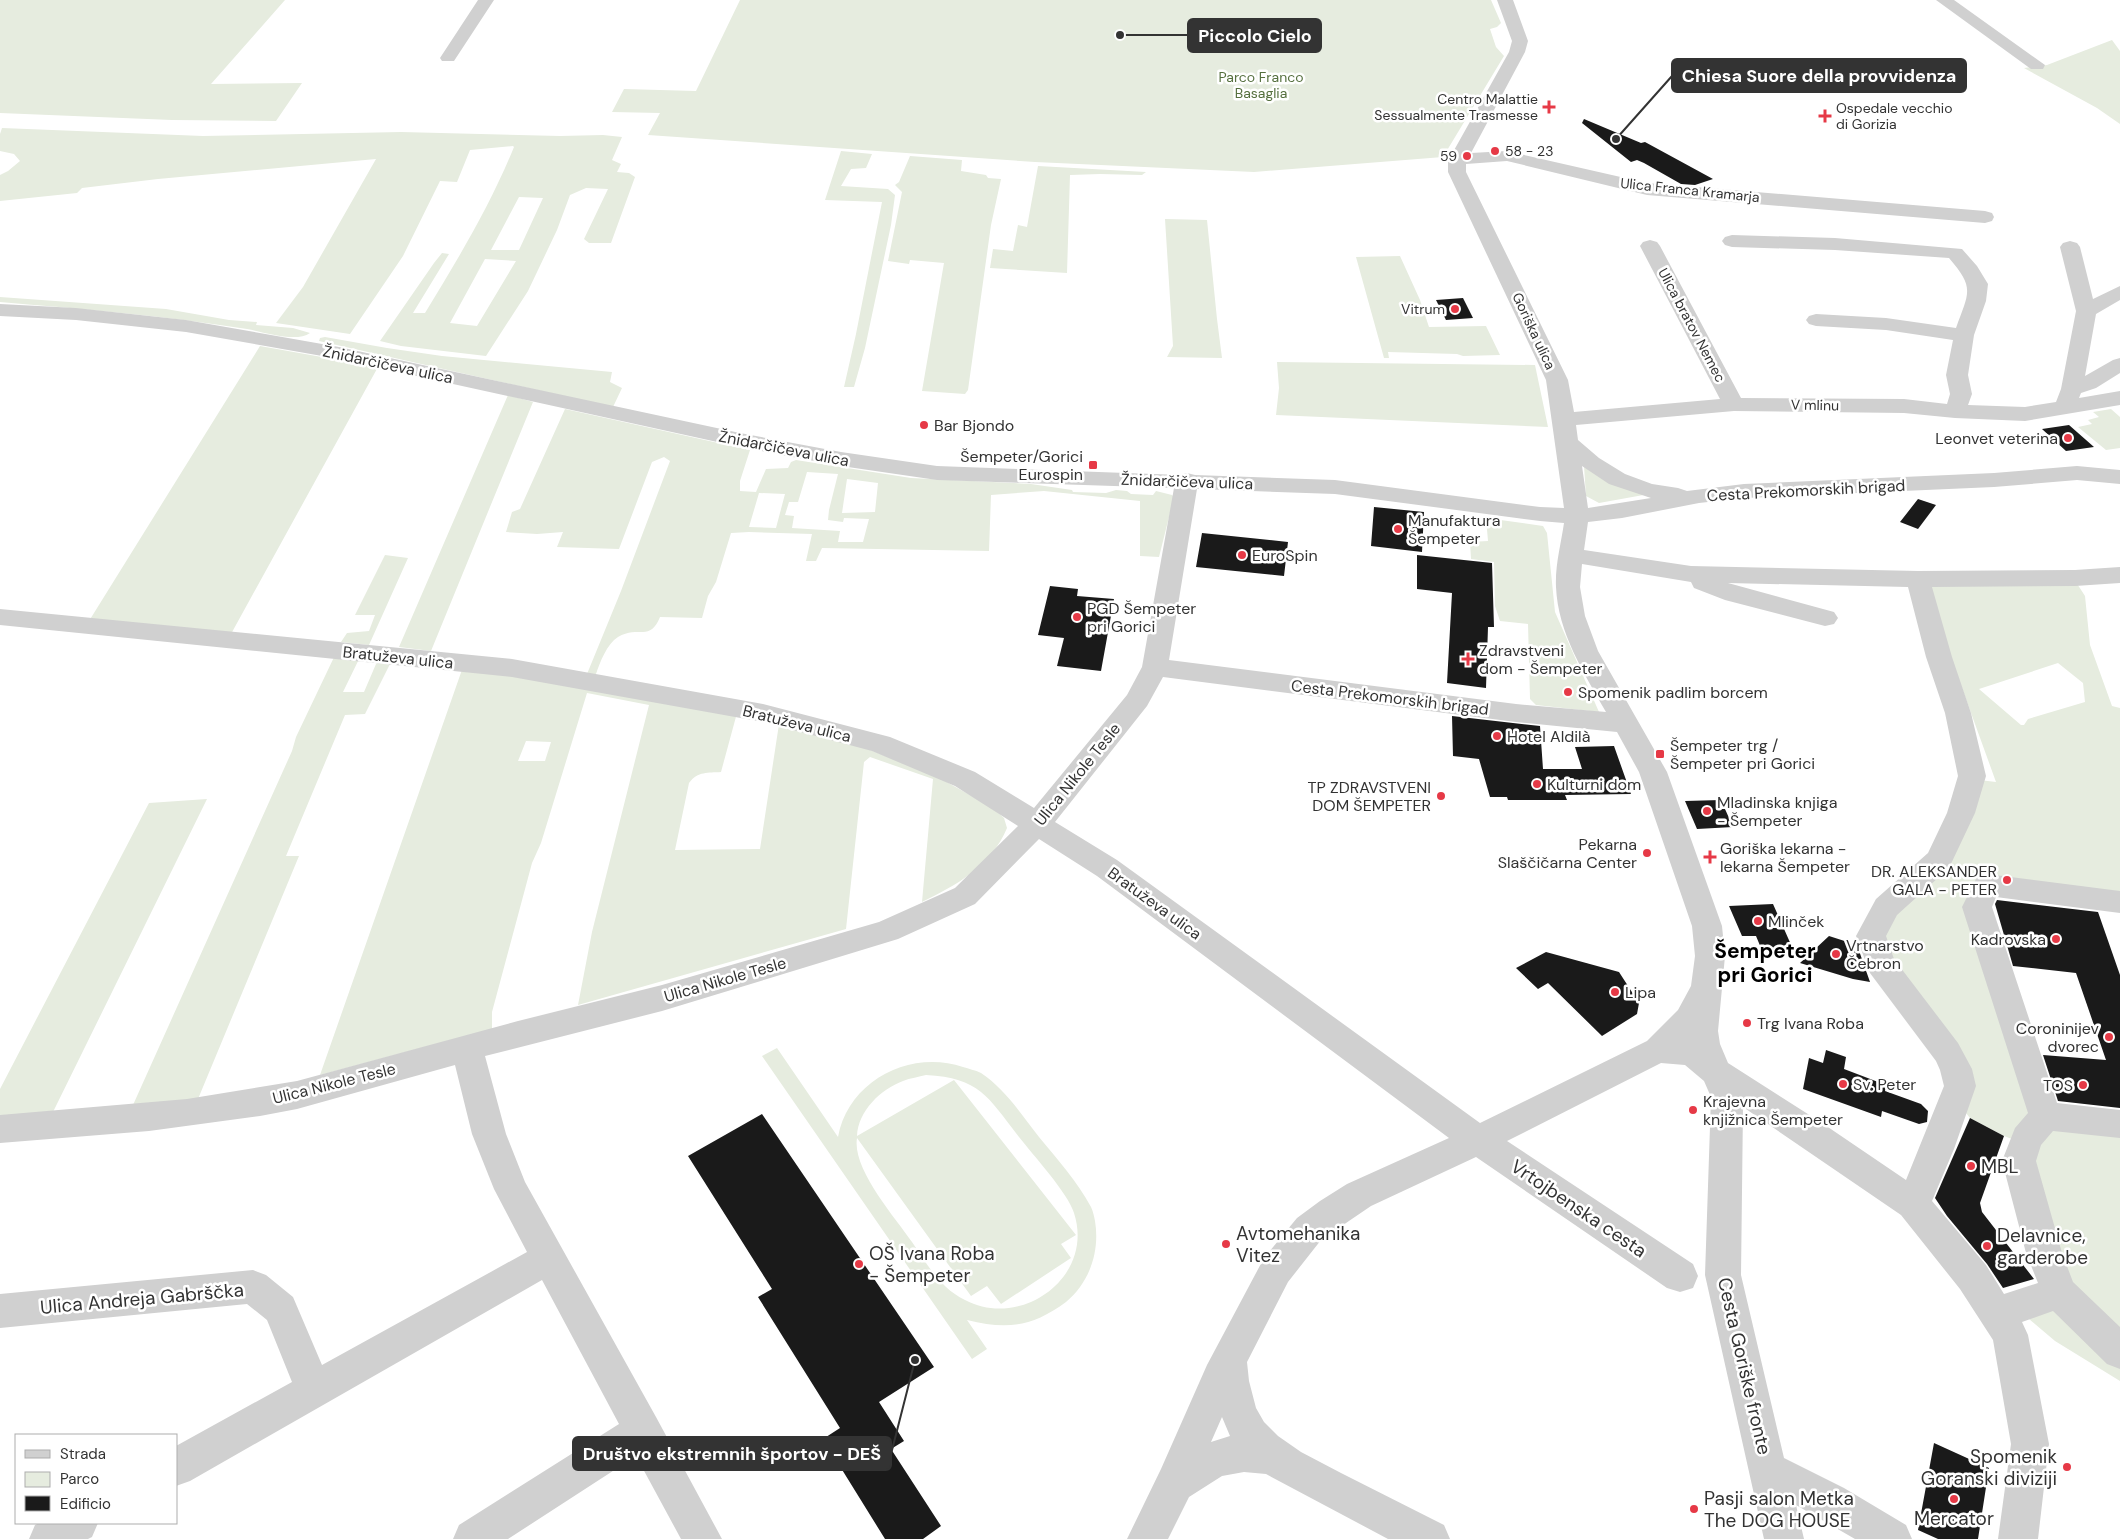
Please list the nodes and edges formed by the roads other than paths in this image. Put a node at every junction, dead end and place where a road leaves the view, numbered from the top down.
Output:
1 (486, 0) edge
2 (1505, 0) edge
3 (1944, 0) edge
4 (448, 58) dead end
5 (2037, 65) dead end
6 (1458, 159) junction
7 (1927, 212) junction
8 (1985, 217) dead end
9 (1732, 241) dead end
10 (1650, 246) dead end
11 (2070, 247) dead end
12 (1955, 254) junction
13 (2120, 292) edge
14 (0, 310) edge
15 (2086, 311) junction
16 (1816, 320) dead end
17 (1964, 335) junction
18 (2120, 364) edge
19 (2069, 398) junction
20 (2120, 398) edge
21 (1734, 404) junction
22 (1955, 411) junction
23 (1564, 419) junction
24 (1567, 442) junction
25 (2120, 464) edge
26 (2077, 473) junction
27 (2120, 477) edge
28 (1188, 480) junction
29 (1699, 496) junction
30 (1577, 516) junction
31 (1570, 555) junction
32 (1691, 574) junction
33 (2120, 575) edge
34 (1918, 579) junction
35 (0, 616) edge
36 (1825, 618) dead end
37 (1155, 667) junction
38 (1624, 723) junction
39 (1037, 824) junction
40 (2120, 902) edge
41 (1705, 990) junction
42 (467, 1048) junction
43 (1658, 1050) junction
44 (1717, 1073) junction
45 (2045, 1116) junction
46 (2120, 1124) edge
47 (0, 1129) edge
48 (1478, 1140) junction
49 (1913, 1204) junction
50 (549, 1258) junction
51 (1680, 1276) dead end
52 (2060, 1293) junction
53 (1991, 1306) junction
54 (0, 1311) edge
55 (2120, 1352) edge
56 (1229, 1362) junction
57 (313, 1389) junction
58 (643, 1430) junction
59 (1272, 1456) junction
60 (178, 1466) edge
61 (1768, 1470) junction
62 (1175, 1483) junction
63 (76, 1524) edge
64 (49, 1539) edge
65 (474, 1539) edge
66 (702, 1539) edge
67 (1147, 1539) edge
68 (1430, 1539) edge
69 (1784, 1539) edge
70 (1892, 1539) edge
71 (2018, 1539) edge

1 - 4 street
2 - 6 street
3 - 5 street
6 - 7 street, Ulica Franca Kramarja
6 - 23 street, Goriška ulica
7 - 8 street, Ulica Franca Kramarja
7 - 12 street
9 - 12 street
10 - 21 street, Ulica bratov Nemec
11 - 15 street
12 - 17 street
13 - 15 street
14 - 28 street, Žnidarčičeva ulica
15 - 19 street
16 - 17 street
17 - 22 street
18 - 19 street, V mlinu
19 - 20 street, V mlinu
19 - 22 street, V mlinu
21 - 22 street, V mlinu
21 - 23 street, V mlinu
23 - 24 street, Goriška ulica
24 - 29 street
24 - 30 street, Goriška ulica
25 - 26 street, Cesta Prekomorskih brigad
26 - 27 street, Cesta Prekomorskih brigad
26 - 29 street, Cesta Prekomorskih brigad
28 - 30 street, Žnidarčičeva ulica
28 - 37 street, Ulica Nikole Tesle
29 - 30 street, Cesta Prekomorskih brigad
30 - 31 street
31 - 32 street
31 - 38 street
32 - 34 street
32 - 36 street
33 - 34 street
34 - 49 street
35 - 39 street, Bratuževa ulica
37 - 38 street, Cesta Prekomorskih brigad
37 - 39 street, Ulica Nikole Tesle
38 - 41 street
39 - 42 street, Ulica Nikole Tesle
39 - 48 street, Bratuževa ulica
40 - 45 street
41 - 43 street
41 - 44 street
42 - 47 street, Ulica Nikole Tesle
42 - 50 street
43 - 44 street
43 - 48 street
44 - 49 street
44 - 61 street, Cesta Goriške fronte
45 - 46 street
45 - 52 street
48 - 51 street, Vrtojbenska cesta
48 - 56 street
49 - 53 street
50 - 57 street
50 - 58 street
52 - 53 street
52 - 55 street
53 - 71 street
54 - 57 street, Ulica Andreja Gabrščka
56 - 59 street
56 - 62 street
57 - 60 street
58 - 65 street
58 - 66 street
59 - 62 street
59 - 68 street
61 - 69 street, Cesta Goriške fronte
61 - 70 street
62 - 67 street
63 - 64 street

